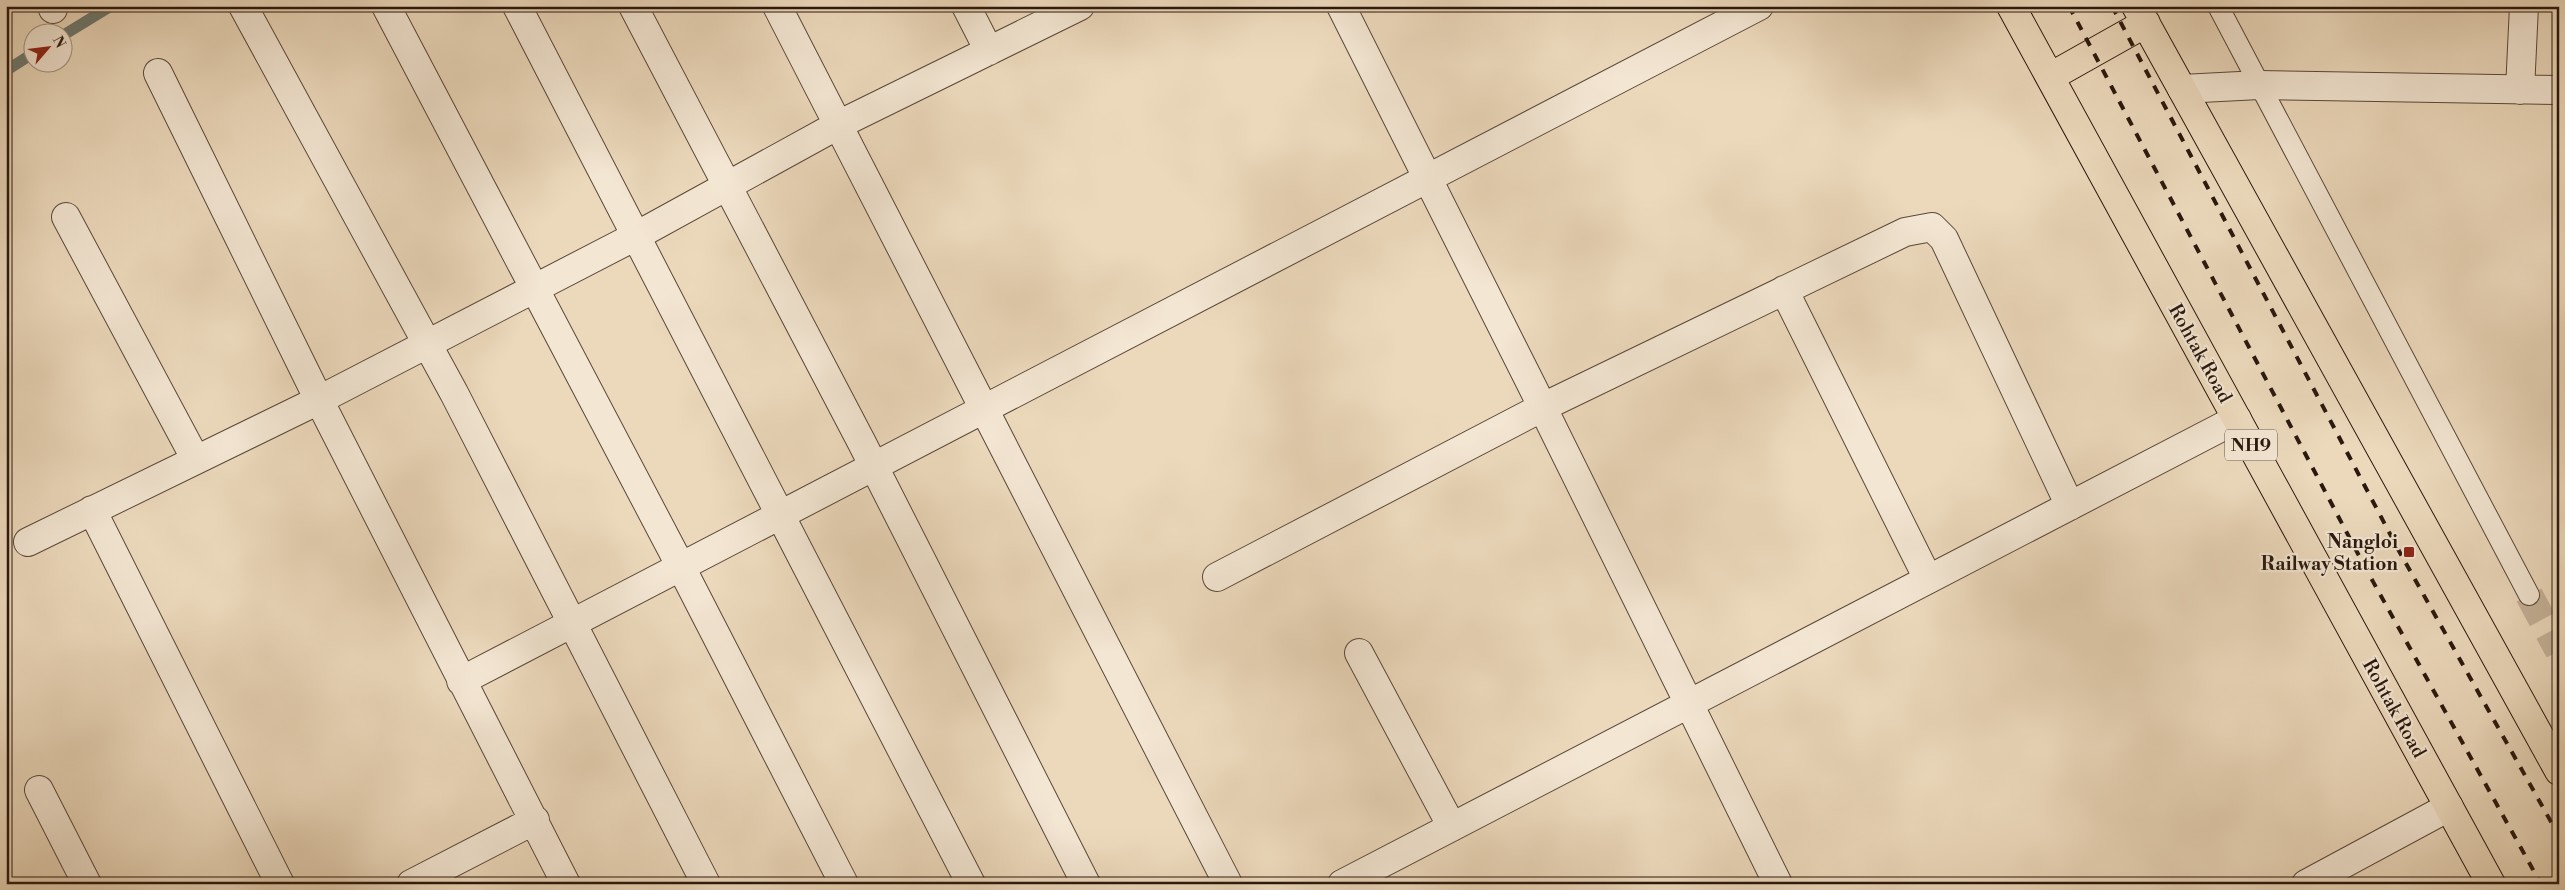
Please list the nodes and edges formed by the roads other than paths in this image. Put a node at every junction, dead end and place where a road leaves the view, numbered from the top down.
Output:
1 (243, 6) edge
2 (386, 6) edge
3 (517, 6) edge
4 (633, 6) edge
5 (777, 6) edge
6 (966, 6) edge
7 (1080, 6) edge
8 (1341, 6) edge
9 (1759, 6) edge
10 (2011, 6) edge
11 (2218, 6) edge
12 (2524, 6) edge
13 (2141, 15) edge
14 (989, 51) junction
15 (158, 74) dead end
16 (2050, 78) junction
17 (2259, 85) junction
18 (2182, 89) junction
19 (2520, 90) junction
20 (2559, 90) edge
21 (838, 125) junction
22 (1428, 178) junction
23 (727, 186) junction
24 (66, 217) dead end
25 (636, 236) junction
26 (535, 289) junction
27 (1784, 290) junction
28 (426, 343) junction
29 (319, 400) junction
30 (1543, 407) junction
31 (984, 409) junction
32 (2237, 420) junction
33 (196, 460) junction
34 (873, 467) junction
35 (2070, 506) junction
36 (92, 510) junction
37 (780, 515) junction
38 (28, 542) dead end
39 (681, 567) junction
40 (1217, 577) dead end
41 (1928, 579) junction
42 (2529, 595) tunnel mouth
43 (573, 623) junction
44 (1359, 653) dead end
45 (461, 681) junction
46 (1688, 703) junction
47 (2559, 771) edge
48 (39, 790) dead end
49 (2449, 808) junction
50 (535, 820) junction
51 (1452, 827) junction
52 (1358, 880) edge
53 (87, 884) edge
54 (280, 884) edge
55 (411, 884) edge
56 (566, 884) edge
57 (706, 884) edge
58 (844, 884) edge
59 (971, 884) edge
60 (1086, 884) edge
61 (1228, 884) edge
62 (1778, 884) edge
63 (2306, 884) edge
64 (2491, 884) edge

1 - 28 street
2 - 26 street
3 - 25 street
4 - 23 street
5 - 21 street
6 - 14 street
7 - 14 street
8 - 22 street
9 - 22 street
10 - 16 highway, Rohtak Road / NH9
11 - 17 lane
12 - 19 street
13 - 16 highway
13 - 18 highway
14 - 21 street
15 - 29 street
16 - 32 highway, Rohtak Road / NH9
17 - 18 street
17 - 19 street
17 - 42 lane
18 - 47 highway
19 - 20 street
21 - 23 street
21 - 31 street
22 - 30 street
22 - 31 street
23 - 25 street
23 - 34 street
24 - 33 street
25 - 26 street
25 - 37 street
26 - 28 street
26 - 39 street
27 - 30 street
27 - 35 street
27 - 41 street
28 - 29 street
28 - 43 street
29 - 33 street
29 - 45 street
30 - 40 street
30 - 46 street
31 - 34 street
31 - 61 street
32 - 35 street
32 - 49 highway, Rohtak Road / NH9
33 - 36 street
34 - 37 street
34 - 60 street
35 - 41 street
36 - 38 street
36 - 54 street
37 - 39 street
37 - 59 street
39 - 43 street
39 - 58 street
41 - 46 street
43 - 45 street
43 - 57 street
44 - 51 street
45 - 50 street
46 - 51 street
46 - 62 street
48 - 53 street
49 - 63 street
49 - 64 highway, Rohtak Road / NH9
50 - 55 street
50 - 56 street
51 - 52 street

